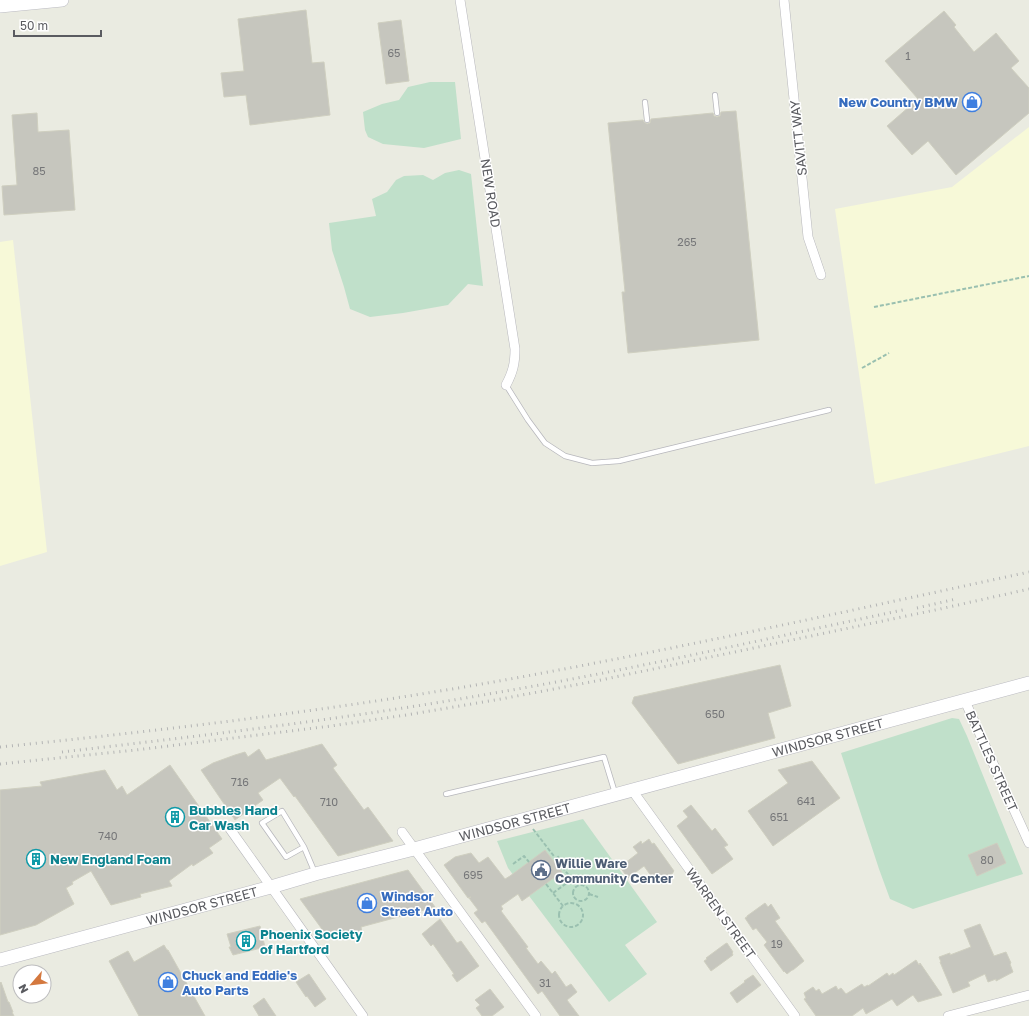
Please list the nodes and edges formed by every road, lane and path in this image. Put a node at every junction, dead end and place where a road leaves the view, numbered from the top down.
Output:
1 (62, 0) edge
2 (460, 0) edge
3 (784, 0) edge
4 (0, 6) edge
5 (715, 95) dead end
6 (645, 102) dead end
7 (717, 112) dead end
8 (647, 120) dead end
9 (821, 275) dead end
10 (1029, 276) edge
11 (874, 307) dead end
12 (889, 353) dead end
13 (862, 368) dead end
14 (506, 385) joint
15 (829, 410) dead end
16 (1029, 683) edge
17 (965, 701) junction
18 (632, 790) junction
19 (446, 794) dead end
20 (616, 795) junction
21 (533, 829) dead end
22 (230, 830) dead end
23 (402, 832) dead end
24 (1029, 843) edge
25 (304, 847) junction
26 (414, 849) junction
27 (560, 856) dead end
28 (556, 859) junction
29 (529, 862) dead end
30 (513, 864) dead end
31 (315, 874) junction
32 (571, 880) junction
33 (546, 884) dead end
34 (577, 886) junction
35 (271, 887) junction
36 (553, 893) junction
37 (589, 894) junction
38 (598, 897) dead end
39 (578, 900) junction
40 (576, 904) junction
41 (563, 906) junction
42 (0, 960) edge
43 (1029, 996) edge
44 (363, 1016) edge
45 (536, 1016) edge
46 (795, 1016) edge
47 (948, 1016) edge

1 - 4 main road
2 - 14 street, NEW ROAD
3 - 9 street, SAVITT WAY
5 - 7 lane
6 - 8 lane
10 - 11 path
12 - 13 path
14 - 15 lane
16 - 17 main road, WINDSOR STREET
17 - 18 main road, WINDSOR STREET
17 - 24 street, BATTLES STREET
18 - 20 main road, WINDSOR STREET
18 - 46 street, WARREN STREET
19 - 20 lane
20 - 26 main road, WINDSOR STREET
21 - 28 path
22 - 35 street
23 - 26 street
25 - 25 lane
25 - 31 lane
26 - 31 main road, WINDSOR STREET
26 - 45 street
27 - 28 path
28 - 32 path
29 - 30 path
31 - 35 main road, WINDSOR STREET
32 - 34 path
32 - 36 path
33 - 36 path
34 - 37 path
34 - 39 path
35 - 42 main road, WINDSOR STREET
35 - 44 street
36 - 41 path
37 - 38 path
37 - 39 path
39 - 40 path
40 - 41 path
40 - 41 path
43 - 47 street

